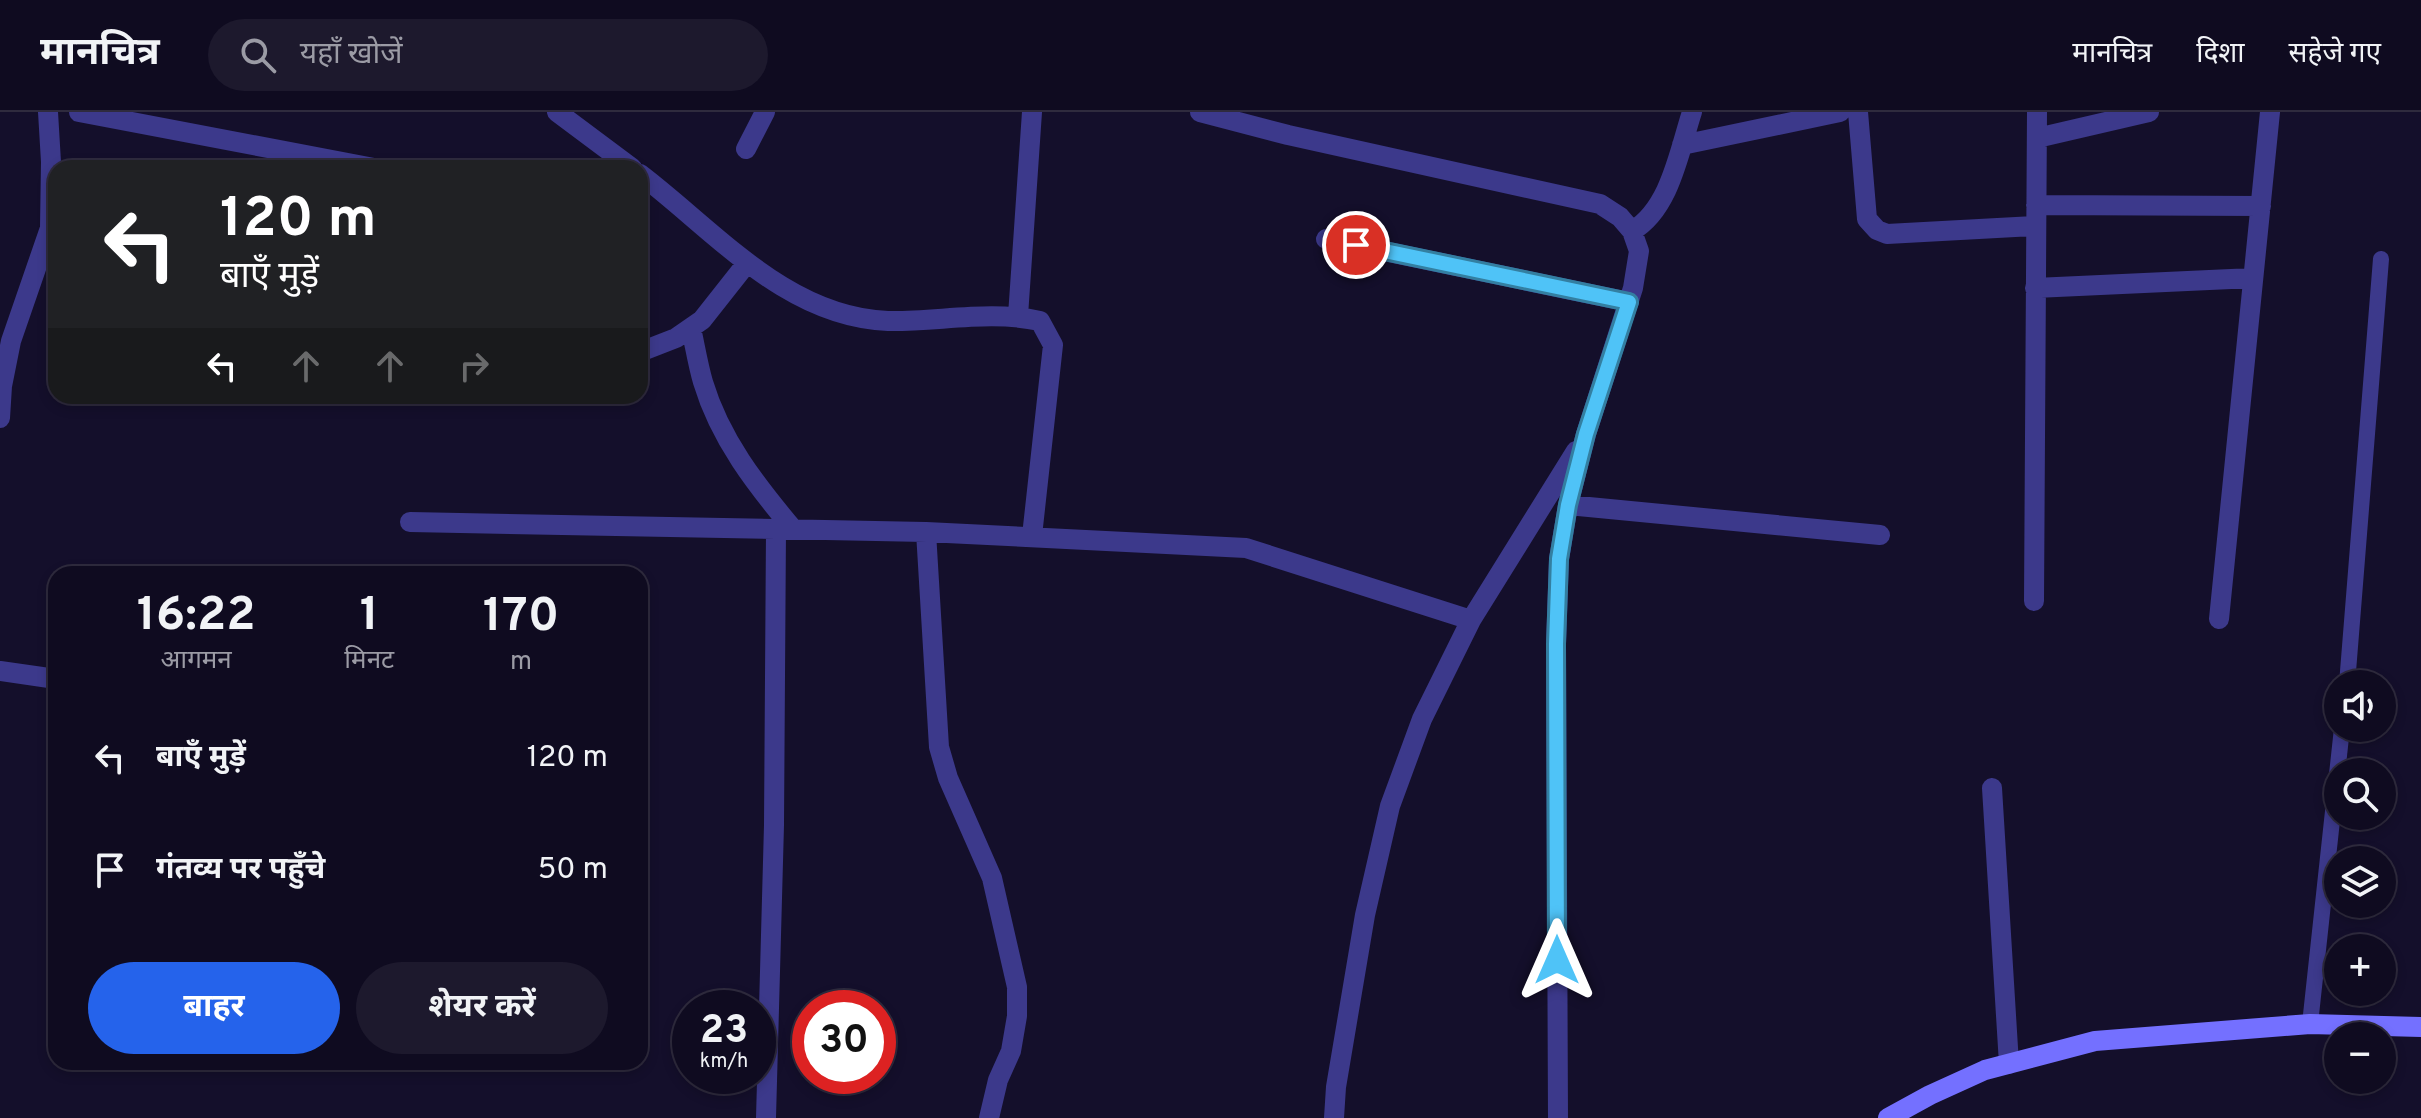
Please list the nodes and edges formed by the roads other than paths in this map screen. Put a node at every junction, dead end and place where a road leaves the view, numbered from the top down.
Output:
1 (48, 112) edge
2 (79, 112) edge
3 (557, 112) edge
4 (765, 112) edge
5 (1032, 112) edge
6 (1200, 112) edge
7 (1692, 112) edge
8 (1840, 112) edge
9 (1858, 112) edge
10 (2149, 112) edge
11 (2270, 112) edge
12 (2037, 126) edge
13 (1682, 145) junction
14 (746, 149) dead end
15 (51, 160) edge
16 (332, 160) edge
17 (621, 160) edge
18 (648, 181) edge
19 (2036, 205) junction
20 (2261, 206) junction
21 (2035, 226) junction
22 (1632, 231) junction
23 (48, 234) edge
24 (1326, 239) dead end
25 (2381, 259) dead end
26 (747, 263) junction
27 (2253, 278) junction
28 (2035, 288) junction
29 (1629, 302) junction
30 (1018, 316) junction
31 (691, 328) junction
32 (648, 349) edge
33 (0, 418) edge
34 (1586, 434) junction
35 (1568, 505) junction
36 (410, 522) dead end
37 (785, 529) junction
38 (926, 532) junction
39 (1880, 535) dead end
40 (1032, 536) junction
41 (2034, 601) dead end
42 (2219, 619) dead end
43 (1471, 620) junction
44 (2348, 670) edge
45 (0, 671) edge
46 (48, 678) edge
47 (2340, 742) edge
48 (1992, 788) dead end
49 (2310, 1024) junction
50 (2421, 1027) edge
51 (2009, 1064) junction
52 (766, 1118) edge
53 (989, 1118) edge
54 (1334, 1118) edge
55 (1558, 1118) edge
56 (1888, 1118) edge

1 - 15 street
2 - 16 street
3 - 17 street
4 - 14 street
5 - 30 street
6 - 22 street
7 - 13 street
8 - 13 street
9 - 21 street
10 - 12 street
11 - 20 street
12 - 19 street
13 - 22 street
18 - 26 street
19 - 20 street
19 - 21 street
20 - 27 street
21 - 28 street
22 - 29 street
23 - 33 street
24 - 29 street
25 - 44 lane
26 - 30 street
26 - 31 street
27 - 28 street
27 - 42 street
28 - 41 street
29 - 34 street
30 - 40 street
31 - 32 street
31 - 37 street
34 - 35 street
34 - 43 street
35 - 39 street
35 - 55 street
36 - 37 street
37 - 38 street
37 - 52 street
38 - 40 street
38 - 53 street
40 - 43 street
43 - 54 street
45 - 46 street
47 - 49 lane
48 - 51 street
49 - 50 street
49 - 51 street
51 - 56 street

